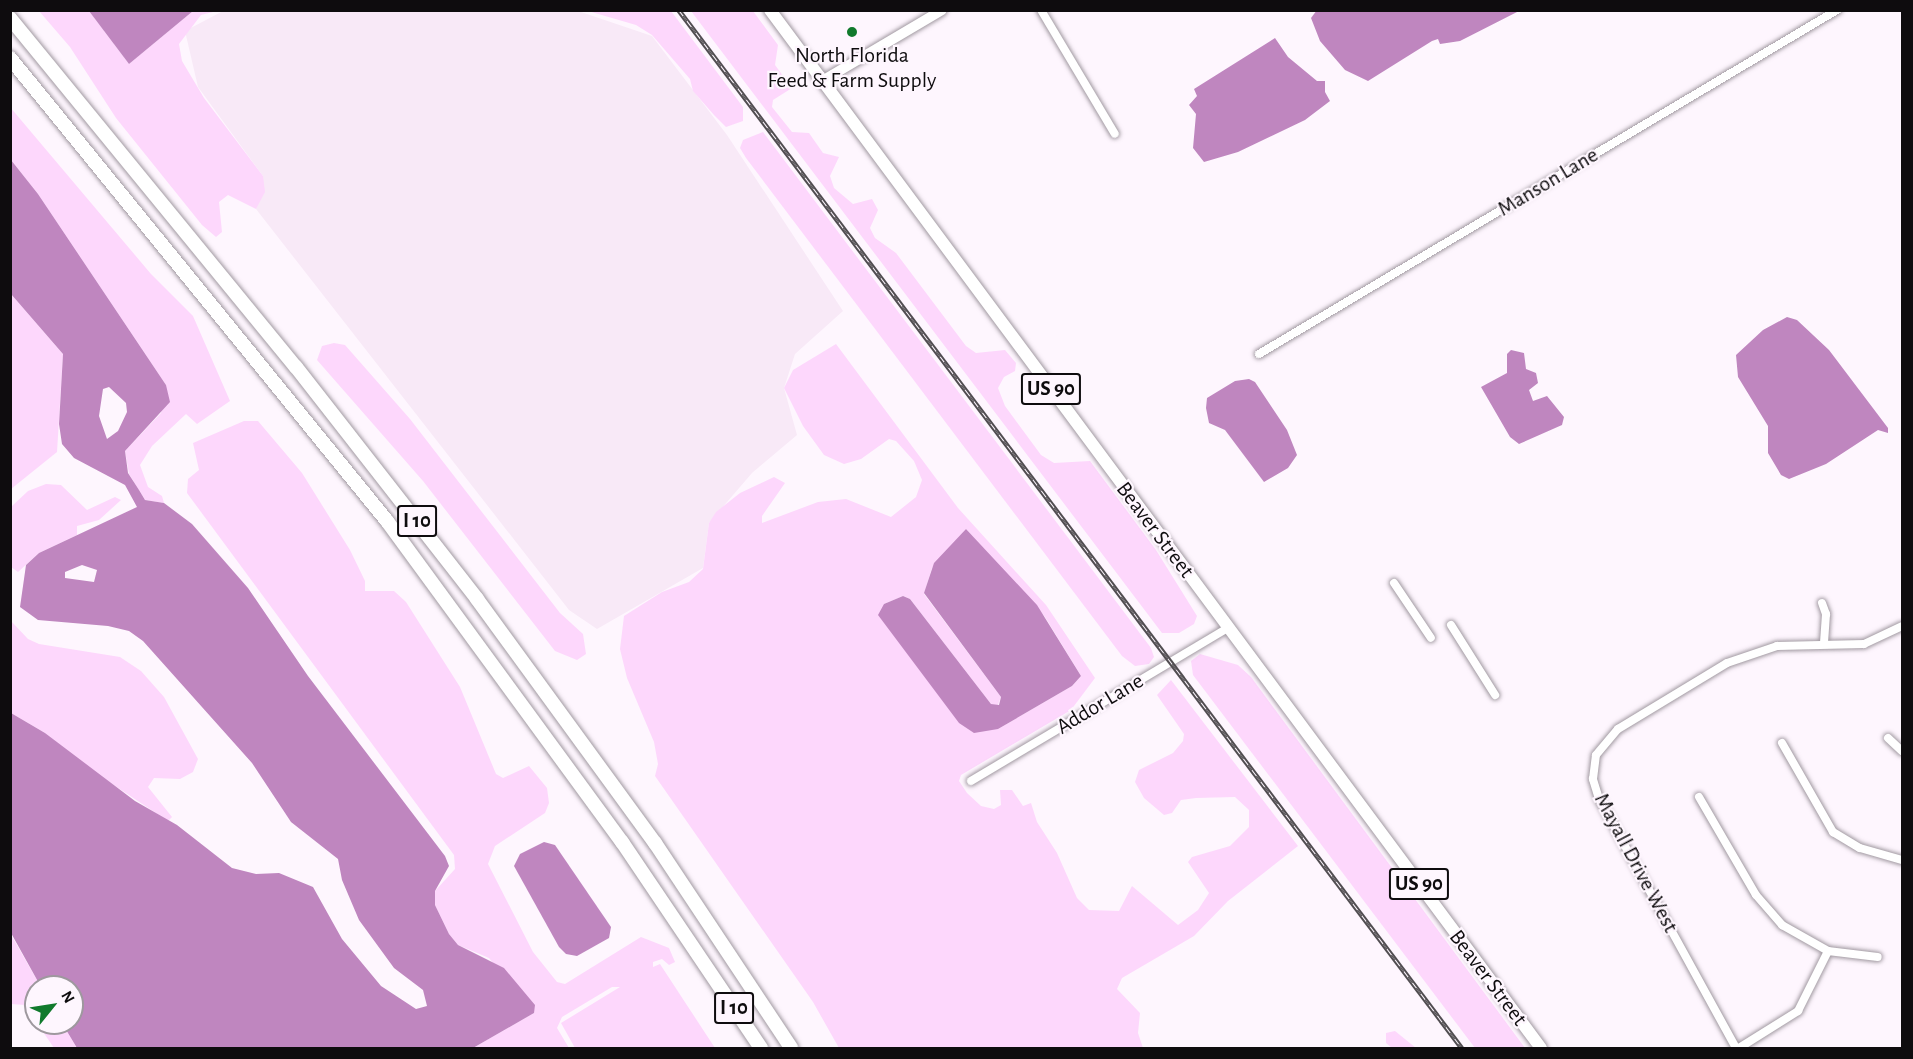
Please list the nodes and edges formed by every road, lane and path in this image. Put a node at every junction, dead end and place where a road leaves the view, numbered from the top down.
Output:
1 (770, 10) edge
2 (942, 10) edge
3 (1041, 10) edge
4 (1837, 10) edge
5 (10, 18) edge
6 (10, 58) edge
7 (822, 81) junction
8 (1115, 134) dead end
9 (1259, 354) dead end
10 (1394, 583) dead end
11 (1822, 603) dead end
12 (1451, 625) dead end
13 (1902, 626) edge
14 (1228, 628) junction
15 (1431, 638) dead end
16 (1824, 644) junction
17 (1495, 695) dead end
18 (1888, 738) dead end
19 (1782, 743) dead end
20 (1902, 751) edge
21 (971, 781) dead end
22 (1699, 796) dead end
23 (1902, 860) edge
24 (1828, 951) junction
25 (1878, 957) dead end
26 (761, 1048) edge
27 (791, 1048) edge
28 (1541, 1048) edge
29 (1738, 1048) edge

1 - 7 main road, Beaver Street / US 90
2 - 7 street
3 - 8 street
4 - 9 street, Manson Lane
5 - 27 highway, I 10
6 - 26 highway, I 10
7 - 14 main road, Beaver Street / US 90
10 - 15 street
11 - 16 street
12 - 17 street
13 - 16 street, Mayall Drive West
14 - 21 street, Addor Lane
14 - 28 main road, Beaver Street / US 90
16 - 29 street, Mayall Drive West
18 - 20 street
19 - 23 street
22 - 24 street
24 - 25 street
24 - 29 street

